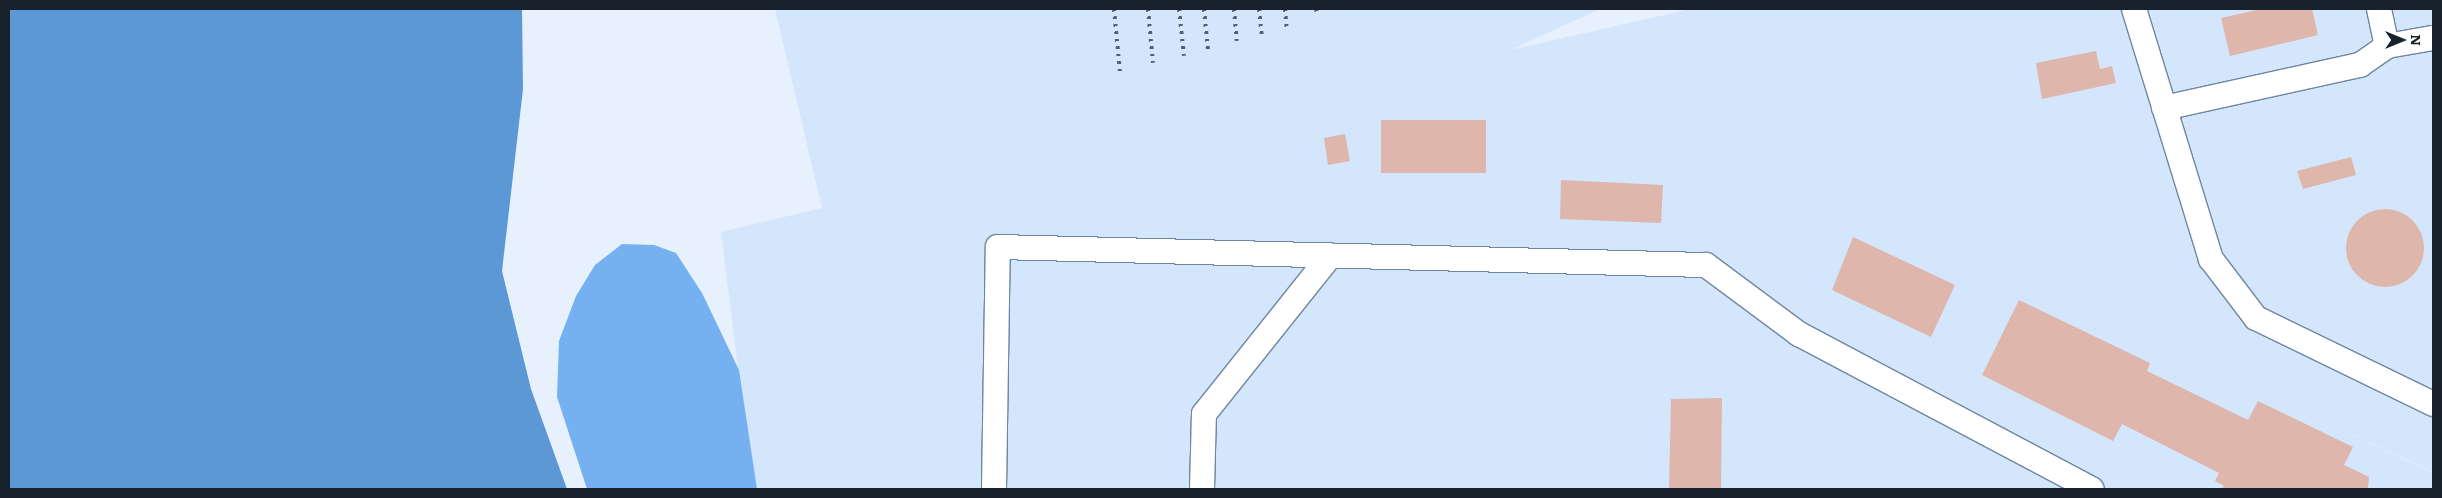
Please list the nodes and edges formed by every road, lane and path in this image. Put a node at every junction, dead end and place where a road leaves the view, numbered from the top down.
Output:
1 (2134, 9) edge
2 (2379, 9) edge
3 (2433, 38) edge
4 (2387, 46) junction
5 (2164, 108) junction
6 (1331, 255) junction
7 (2433, 404) edge
8 (994, 489) edge
9 (1202, 489) edge
10 (2092, 489) edge

1 - 5 lane
2 - 4 lane
3 - 4 lane
4 - 5 lane
5 - 7 lane
6 - 8 lane
6 - 9 lane
6 - 10 lane

